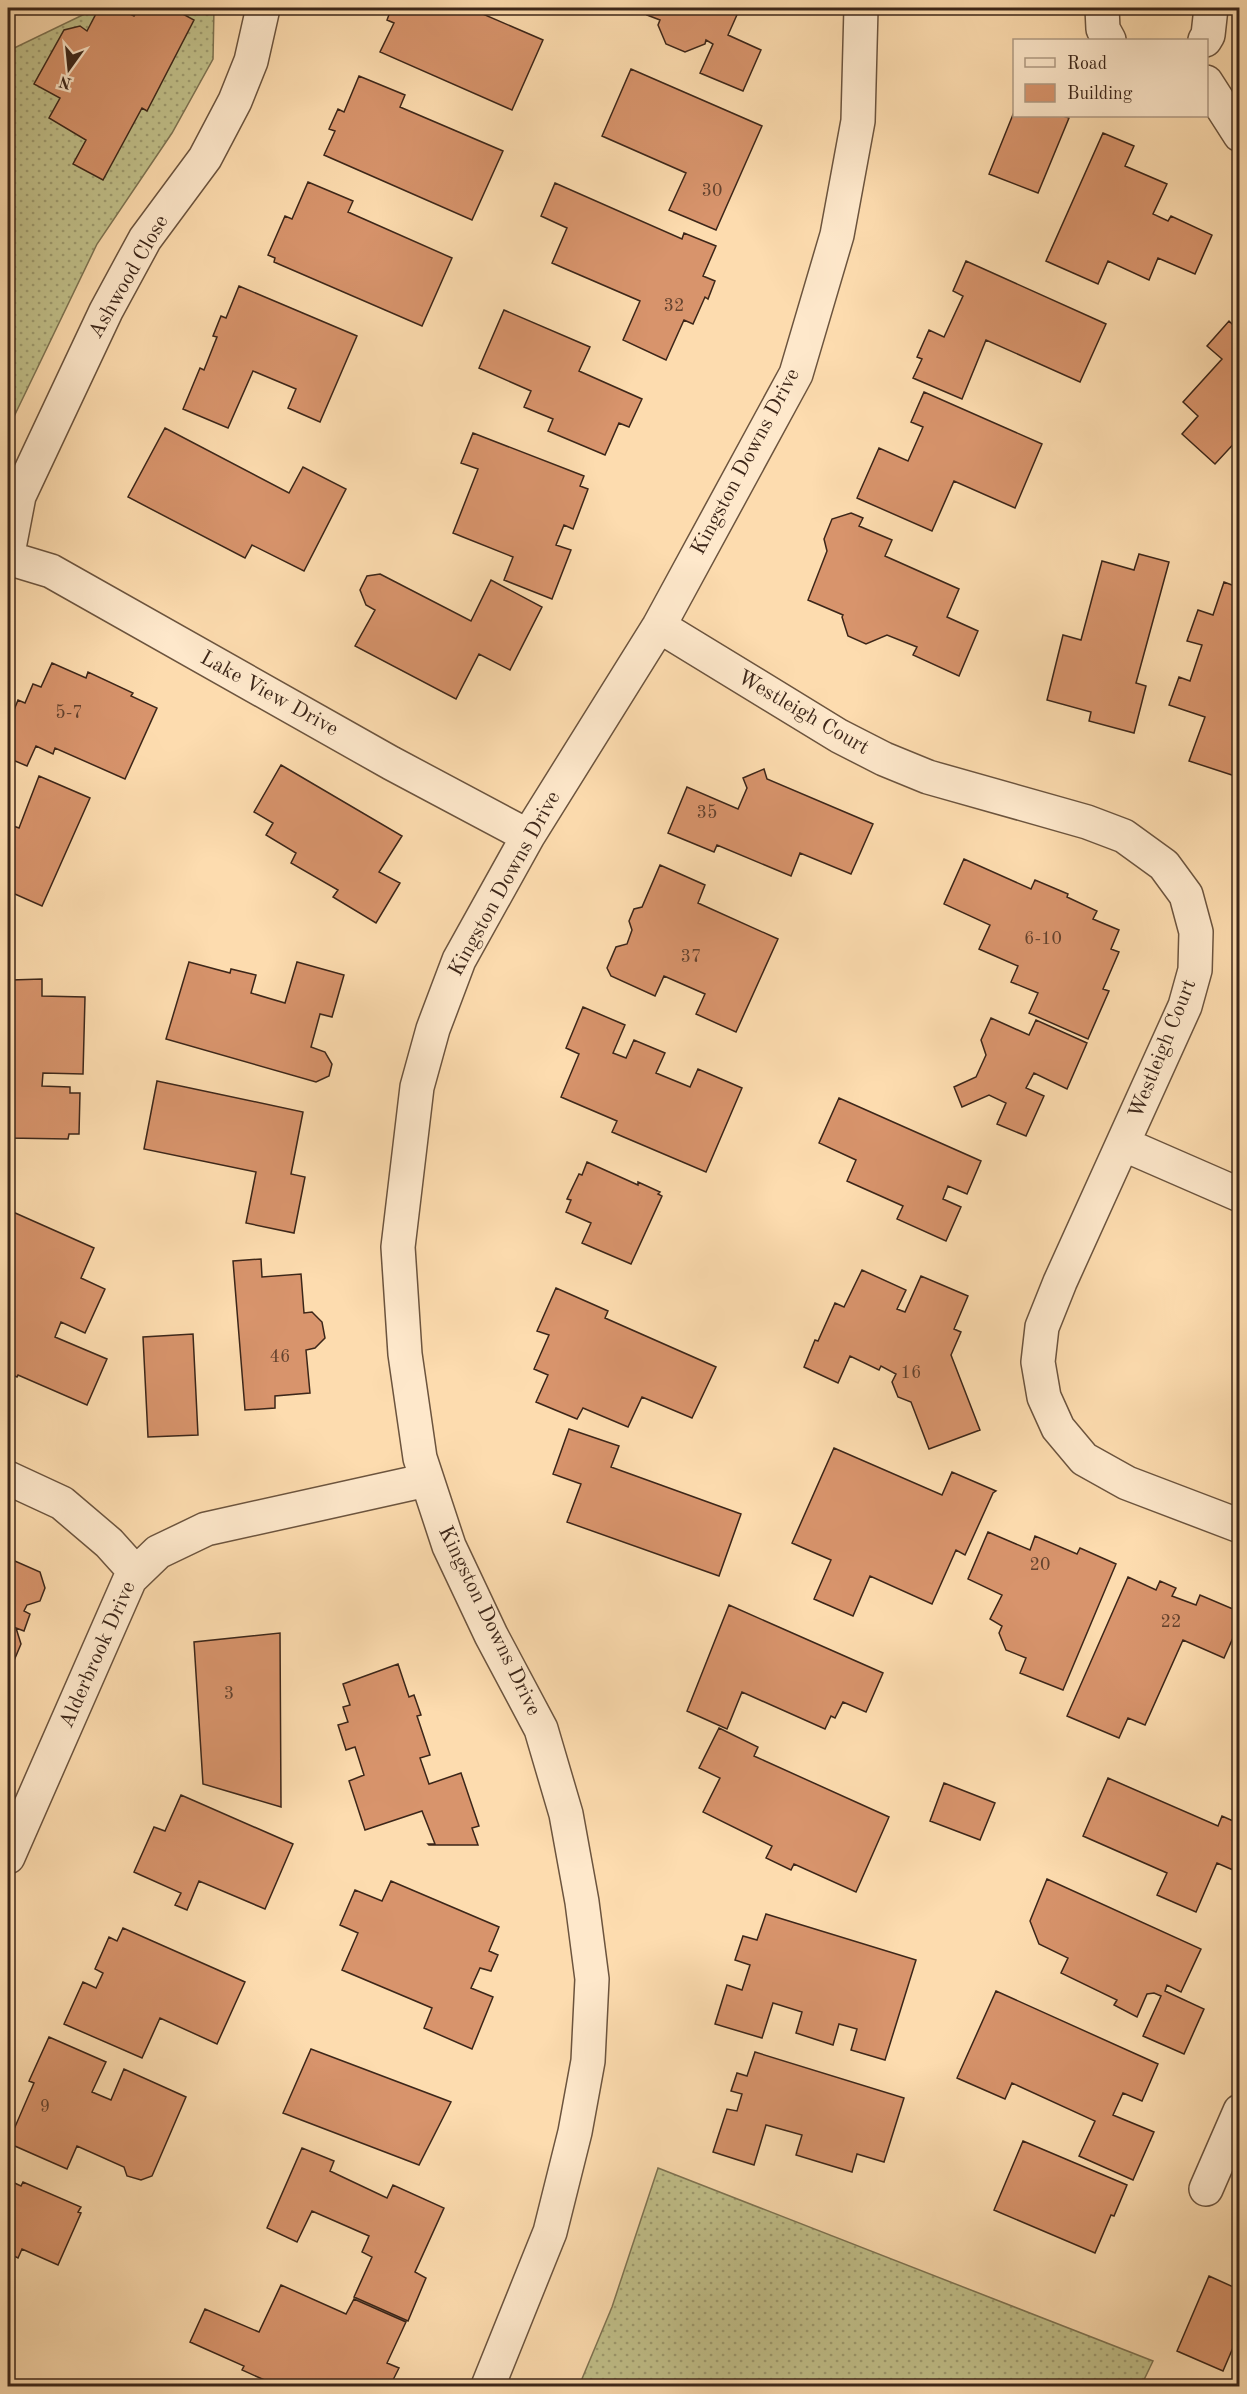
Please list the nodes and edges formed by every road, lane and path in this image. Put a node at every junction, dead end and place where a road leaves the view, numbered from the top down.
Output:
1 (263, 8) edge
2 (861, 8) edge
3 (1102, 8) edge
4 (1211, 8) edge
5 (1108, 39) edge
6 (1205, 39) edge
7 (1208, 85) edge
8 (1239, 135) edge
9 (8, 553) edge
10 (8, 558) edge
11 (659, 626) junction
12 (528, 836) junction
13 (1123, 1144) junction
14 (1239, 1195) edge
15 (8, 1478) edge
16 (427, 1480) junction
17 (1239, 1526) edge
18 (136, 1573) junction
19 (8, 1857) edge
20 (1239, 2111) edge
21 (1206, 2189) dead end
22 (488, 2386) edge

1 - 9 street, Ashwood Close
2 - 11 street, Kingston Downs Drive
3 - 5 street
4 - 6 street
7 - 8 street
10 - 12 street, Lake View Drive
11 - 12 street, Kingston Downs Drive
11 - 13 street, Westleigh Court
12 - 16 street, Kingston Downs Drive
13 - 14 street
13 - 17 street, Westleigh Court
15 - 18 street
16 - 18 street, Alderbrook Drive
16 - 22 street, Kingston Downs Drive
18 - 19 street, Alderbrook Drive
20 - 21 street

